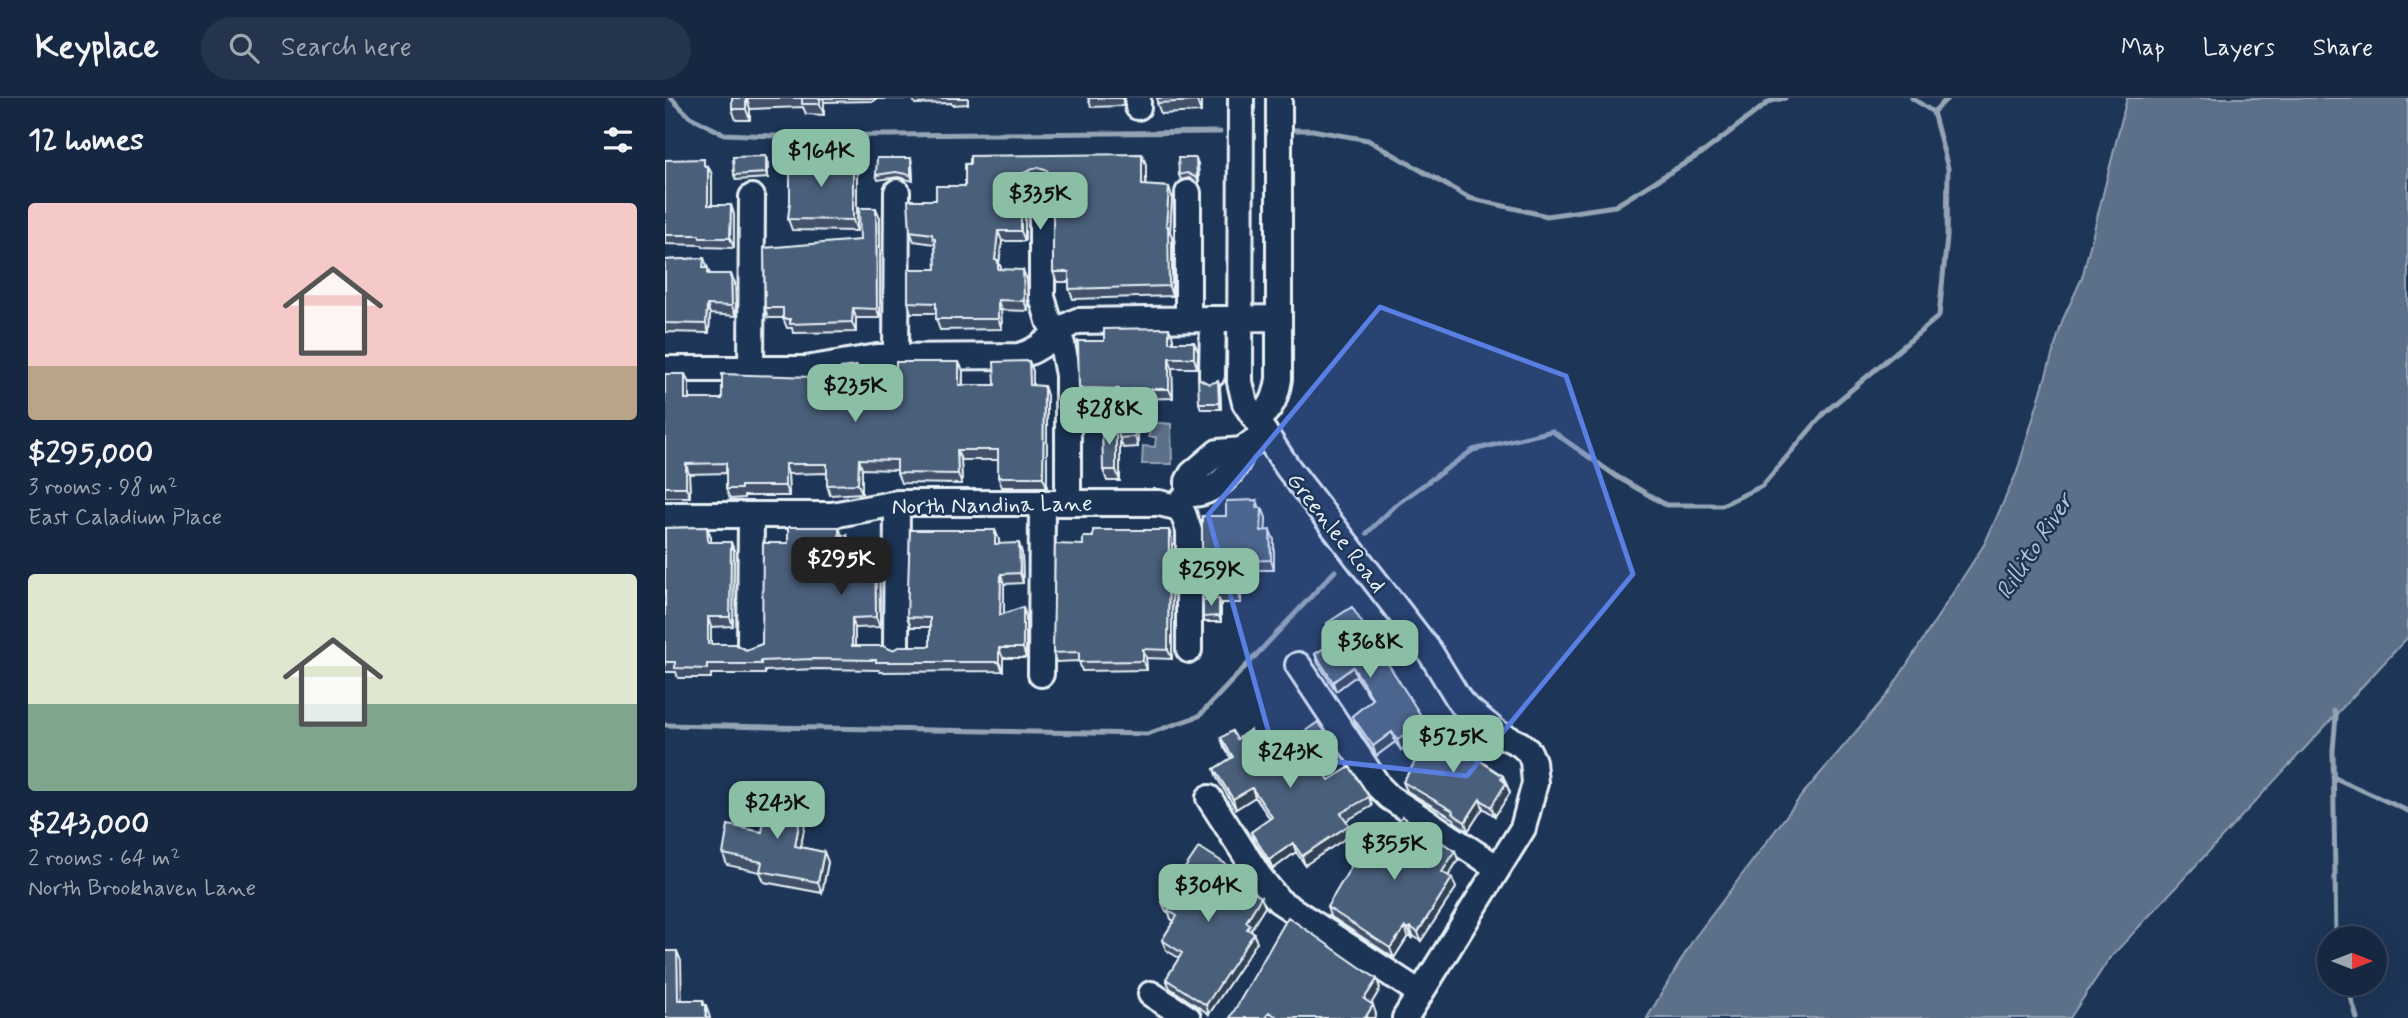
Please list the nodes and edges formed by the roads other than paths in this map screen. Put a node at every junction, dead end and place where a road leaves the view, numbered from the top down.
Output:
1 (1241, 98) edge
2 (1279, 98) edge
3 (897, 192) dead end
4 (1042, 192) dead end
5 (1188, 193) dead end
6 (752, 197) dead end
7 (1279, 318) junction
8 (1188, 319) junction
9 (1213, 319) junction
10 (1240, 319) junction
11 (1056, 334) junction
12 (896, 356) junction
13 (665, 369) edge
14 (751, 369) junction
15 (1212, 375) dead end
16 (1261, 426) junction
17 (1182, 500) junction
18 (897, 503) junction
19 (1042, 503) junction
20 (1068, 503) junction
21 (665, 515) edge
22 (751, 515) junction
23 (750, 645) edge
24 (896, 645) edge
25 (1189, 650) dead end
26 (1299, 665) dead end
27 (1041, 674) dead end
28 (1209, 798) dead end
29 (1498, 868) junction
30 (1420, 993) junction
31 (1151, 994) dead end
32 (1188, 1018) edge
33 (1405, 1018) edge

1 - 10 street, Greenlee Road
2 - 7 street
3 - 12 street
4 - 11 street
5 - 8 street
6 - 14 street
7 - 10 street
7 - 16 street
8 - 9 street
8 - 11 street
9 - 10 street
9 - 15 street
10 - 16 street, Greenlee Road
11 - 12 street
11 - 20 street
12 - 14 street
13 - 14 street
16 - 17 street
16 - 29 street, Greenlee Road
17 - 20 street, North Nandina Lane
17 - 25 street
18 - 19 street, North Nandina Lane
18 - 22 street, North Nandina Lane
18 - 24 street
19 - 20 street, North Nandina Lane
19 - 27 street
21 - 22 street, North Nandina Lane
22 - 23 street
26 - 29 street
28 - 30 street
29 - 30 street
30 - 33 street
31 - 32 street

